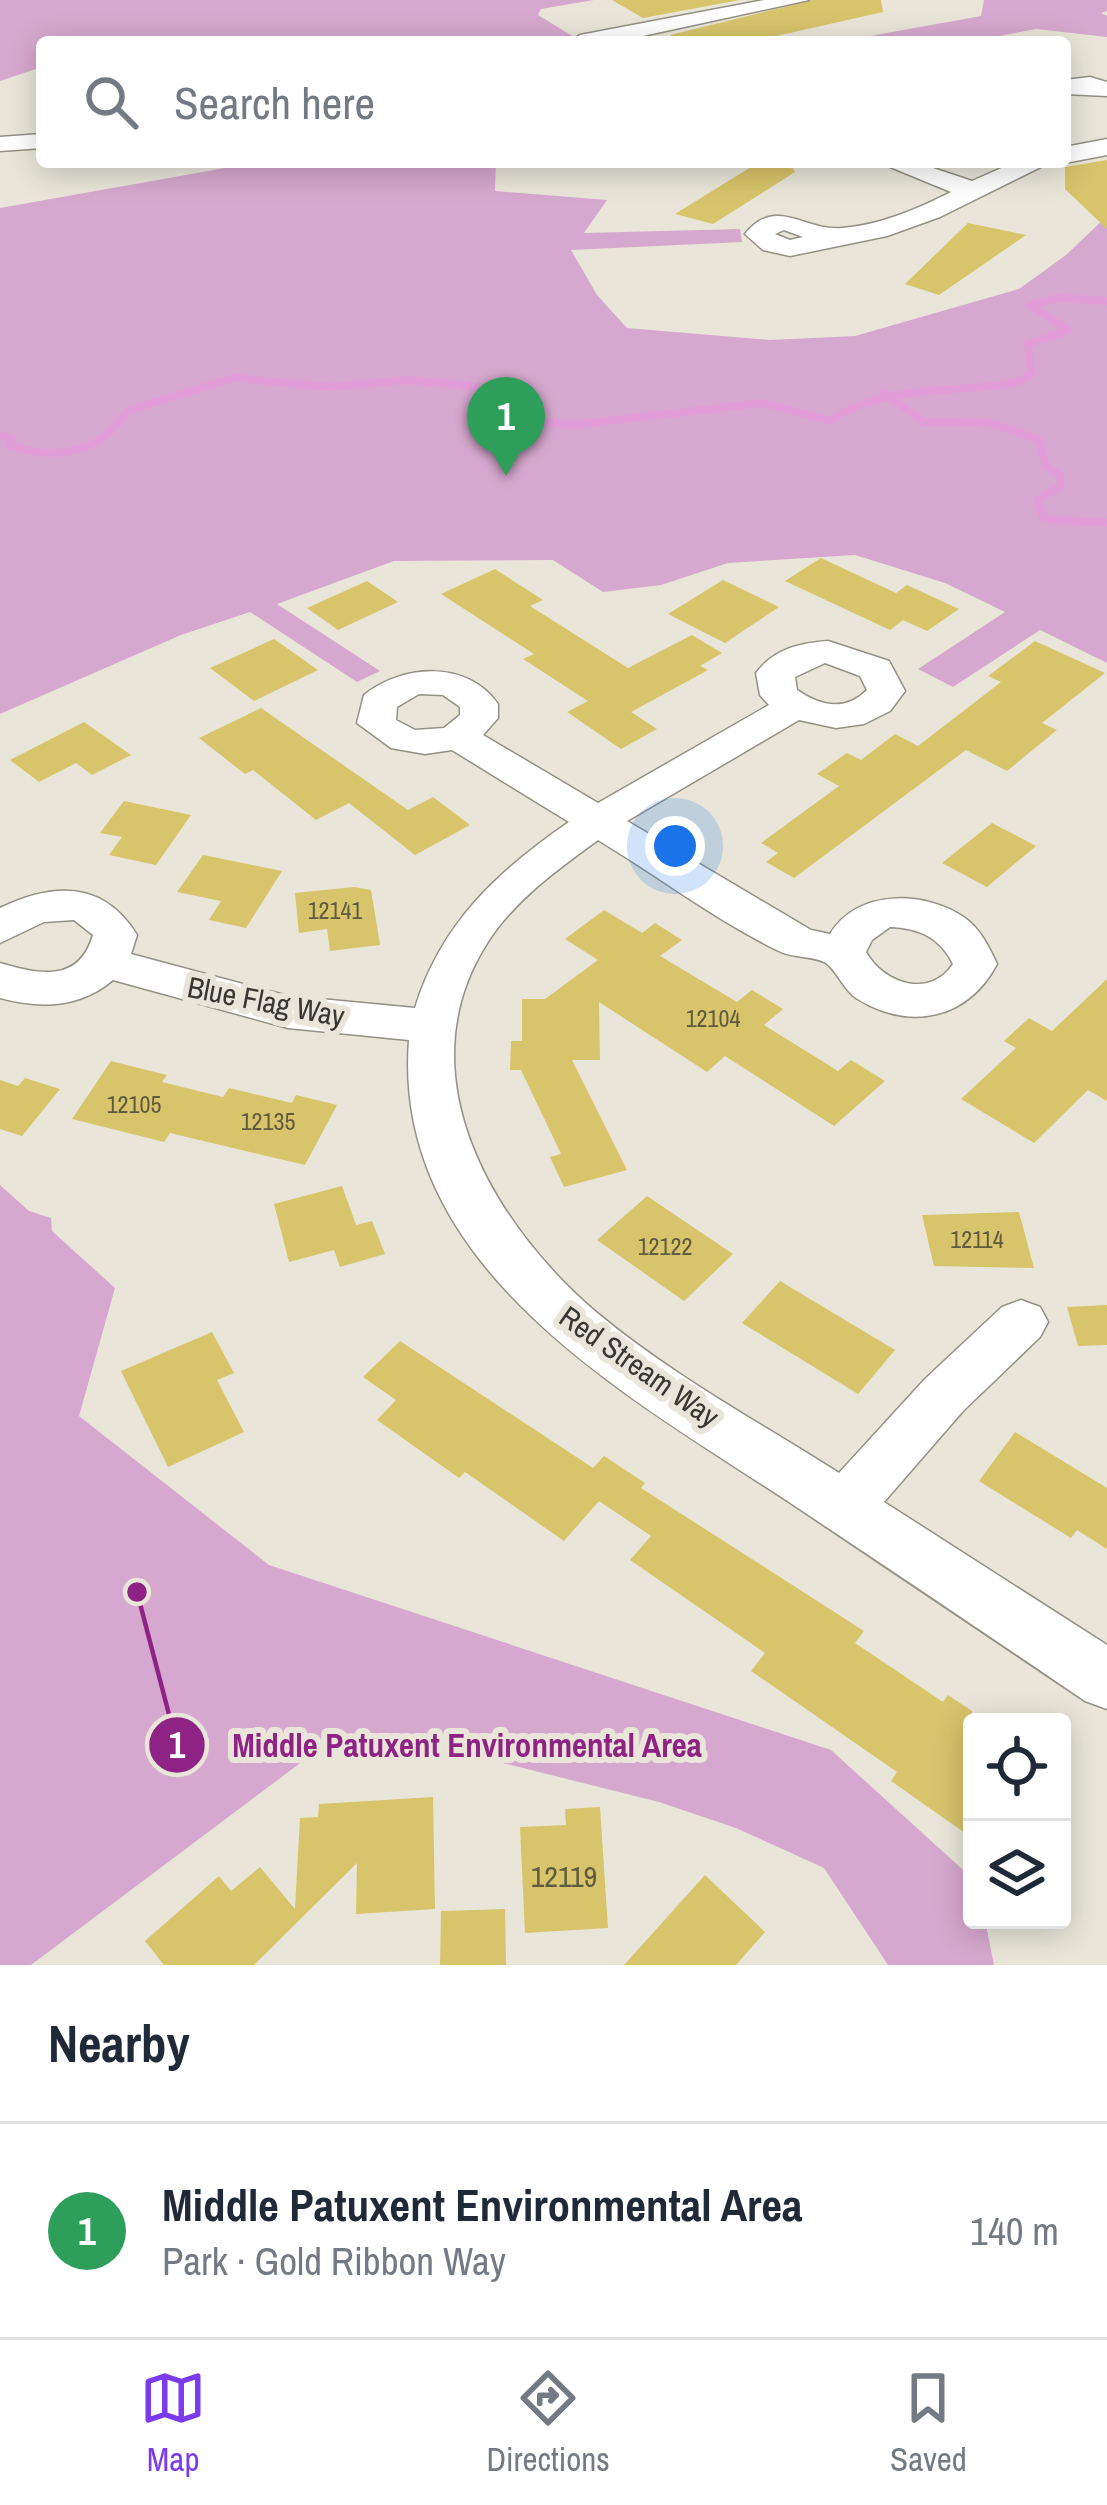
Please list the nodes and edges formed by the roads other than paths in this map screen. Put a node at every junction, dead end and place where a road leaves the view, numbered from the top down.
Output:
1 (798, 0) edge
2 (611, 36) edge
3 (1071, 70) edge
4 (1087, 86) edge
5 (36, 141) edge
6 (0, 144) edge
7 (1107, 147) edge
8 (1071, 154) edge
9 (908, 168) edge
10 (1024, 168) edge
11 (971, 190) junction
12 (820, 236) dead end
13 (794, 707) dead end
14 (458, 737) dead end
15 (599, 824) junction
16 (0, 928) edge
17 (844, 952) dead end
18 (106, 963) junction
19 (0, 979) edge
20 (429, 1026) junction
21 (1021, 1322) dead end
22 (844, 1507) junction
23 (1107, 1680) edge

1 - 2 street
3 - 4 street
5 - 6 street
7 - 8 street
9 - 11 street
10 - 11 street
11 - 12 street
13 - 15 street
14 - 15 street
15 - 17 street
15 - 20 street
16 - 18 street
18 - 19 street
18 - 20 street, Blue Flag Way
20 - 22 street, Red Stream Way
21 - 22 street
22 - 23 street, Red Stream Way

